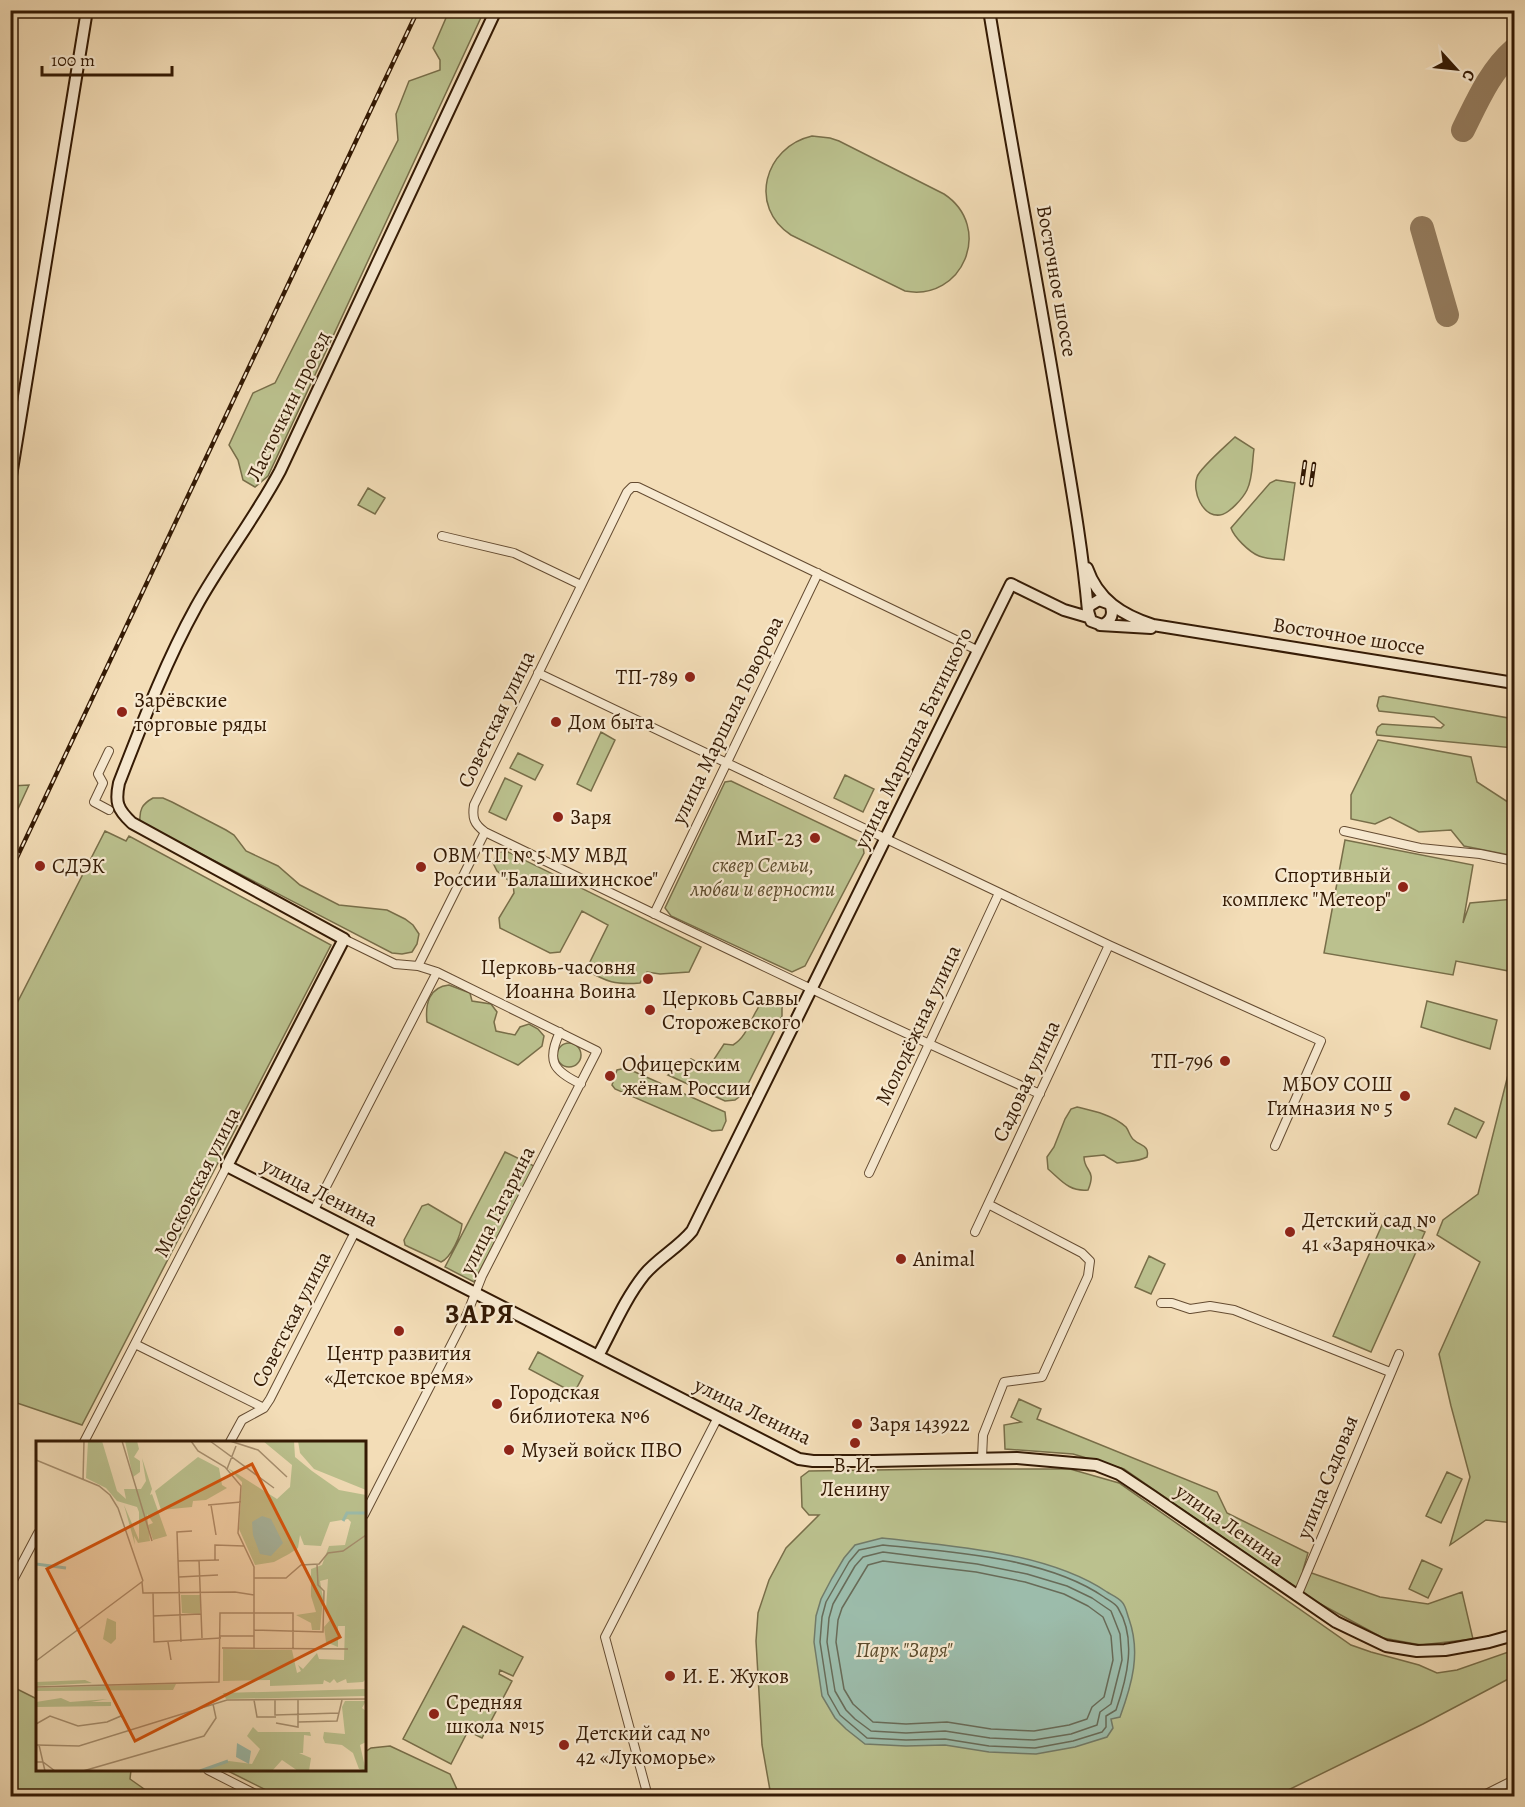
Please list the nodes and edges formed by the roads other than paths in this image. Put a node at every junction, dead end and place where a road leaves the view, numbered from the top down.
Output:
1 (87, 10) edge
2 (496, 10) edge
3 (989, 10) edge
4 (10, 482) edge
5 (442, 536) dead end
6 (1084, 559) junction
7 (818, 573) junction
8 (581, 585) junction
9 (1110, 604) junction
10 (1088, 614) junction
11 (1097, 624) junction
12 (1177, 630) junction
13 (977, 650) junction
14 (538, 673) junction
15 (1515, 683) edge
16 (109, 751) dead end
17 (726, 764) junction
18 (109, 810) dead end
19 (1344, 831) dead end
20 (485, 832) junction
21 (885, 839) junction
22 (1515, 861) edge
23 (999, 893) junction
24 (654, 914) junction
25 (344, 939) junction
26 (1109, 945) junction
27 (418, 966) junction
28 (437, 972) junction
29 (812, 989) junction
30 (560, 1032) junction
31 (929, 1045) junction
32 (581, 1084) junction
33 (1040, 1094) junction
34 (1275, 1146) dead end
35 (227, 1166) junction
36 (869, 1173) dead end
37 (988, 1204) junction
38 (314, 1210) junction
39 (355, 1232) junction
40 (975, 1232) dead end
41 (476, 1293) junction
42 (1161, 1303) dead end
43 (135, 1344) junction
44 (1399, 1354) dead end
45 (598, 1356) junction
46 (1390, 1372) junction
47 (264, 1408) junction
48 (718, 1417) junction
49 (87, 1441) edge
50 (231, 1441) edge
51 (982, 1458) junction
52 (366, 1511) edge
53 (36, 1537) edge
54 (10, 1586) edge
55 (1297, 1596) junction
56 (1515, 1635) edge
57 (210, 1771) edge
58 (1515, 1780) edge
59 (259, 1797) edge
60 (646, 1797) edge
61 (1482, 1797) edge

1 - 4 street
2 - 25 street, Ласточкин проезд
3 - 6 street, Восточное шоссе
5 - 8 street
6 - 9 street, Восточное шоссе
6 - 10 street, Восточное шоссе
7 - 8 street, Советская улица
7 - 13 street
7 - 17 street, улица Маршала Говорова
8 - 14 street, Советская улица
9 - 10 street
9 - 11 street
9 - 12 street, Восточное шоссе
10 - 11 street
10 - 13 street, улица Маршала Батицкого
11 - 12 street, Восточное шоссе
12 - 15 street, Восточное шоссе
13 - 21 street, улица Маршала Батицкого
14 - 17 street
14 - 20 street, Советская улица
16 - 18 street
17 - 21 street
17 - 24 street, улица Маршала Говорова
19 - 22 street
20 - 24 street
20 - 27 street
21 - 23 street
21 - 29 street, улица Маршала Батицкого
23 - 26 street
23 - 31 street, Молодёжная улица
24 - 29 street
25 - 27 street
25 - 35 street, Московская улица
26 - 33 street, Садовая улица
26 - 34 street
27 - 28 street
28 - 30 street
28 - 38 street
29 - 31 street
29 - 45 street, улица Маршала Батицкого
30 - 32 street
30 - 32 street, улица Гагарина
31 - 33 street
31 - 36 street, Молодёжная улица
32 - 41 street, улица Гагарина
33 - 37 street, Садовая улица
35 - 38 street, улица Ленина
35 - 43 street, Московская улица
37 - 40 street, Садовая улица
37 - 51 street
38 - 39 street, улица Ленина
39 - 41 street, улица Ленина
39 - 47 street, Советская улица
41 - 45 street, улица Ленина
41 - 52 street, улица Гагарина
42 - 46 street
43 - 47 street
43 - 49 street, Московская улица
44 - 46 street, улица Садовая
45 - 48 street, улица Ленина
46 - 55 street, улица Садовая
47 - 50 street, Советская улица
48 - 51 street, улица Ленина
48 - 60 street
51 - 55 street, улица Ленина
53 - 54 street
55 - 56 street, улица Ленина
57 - 59 street
58 - 61 street

